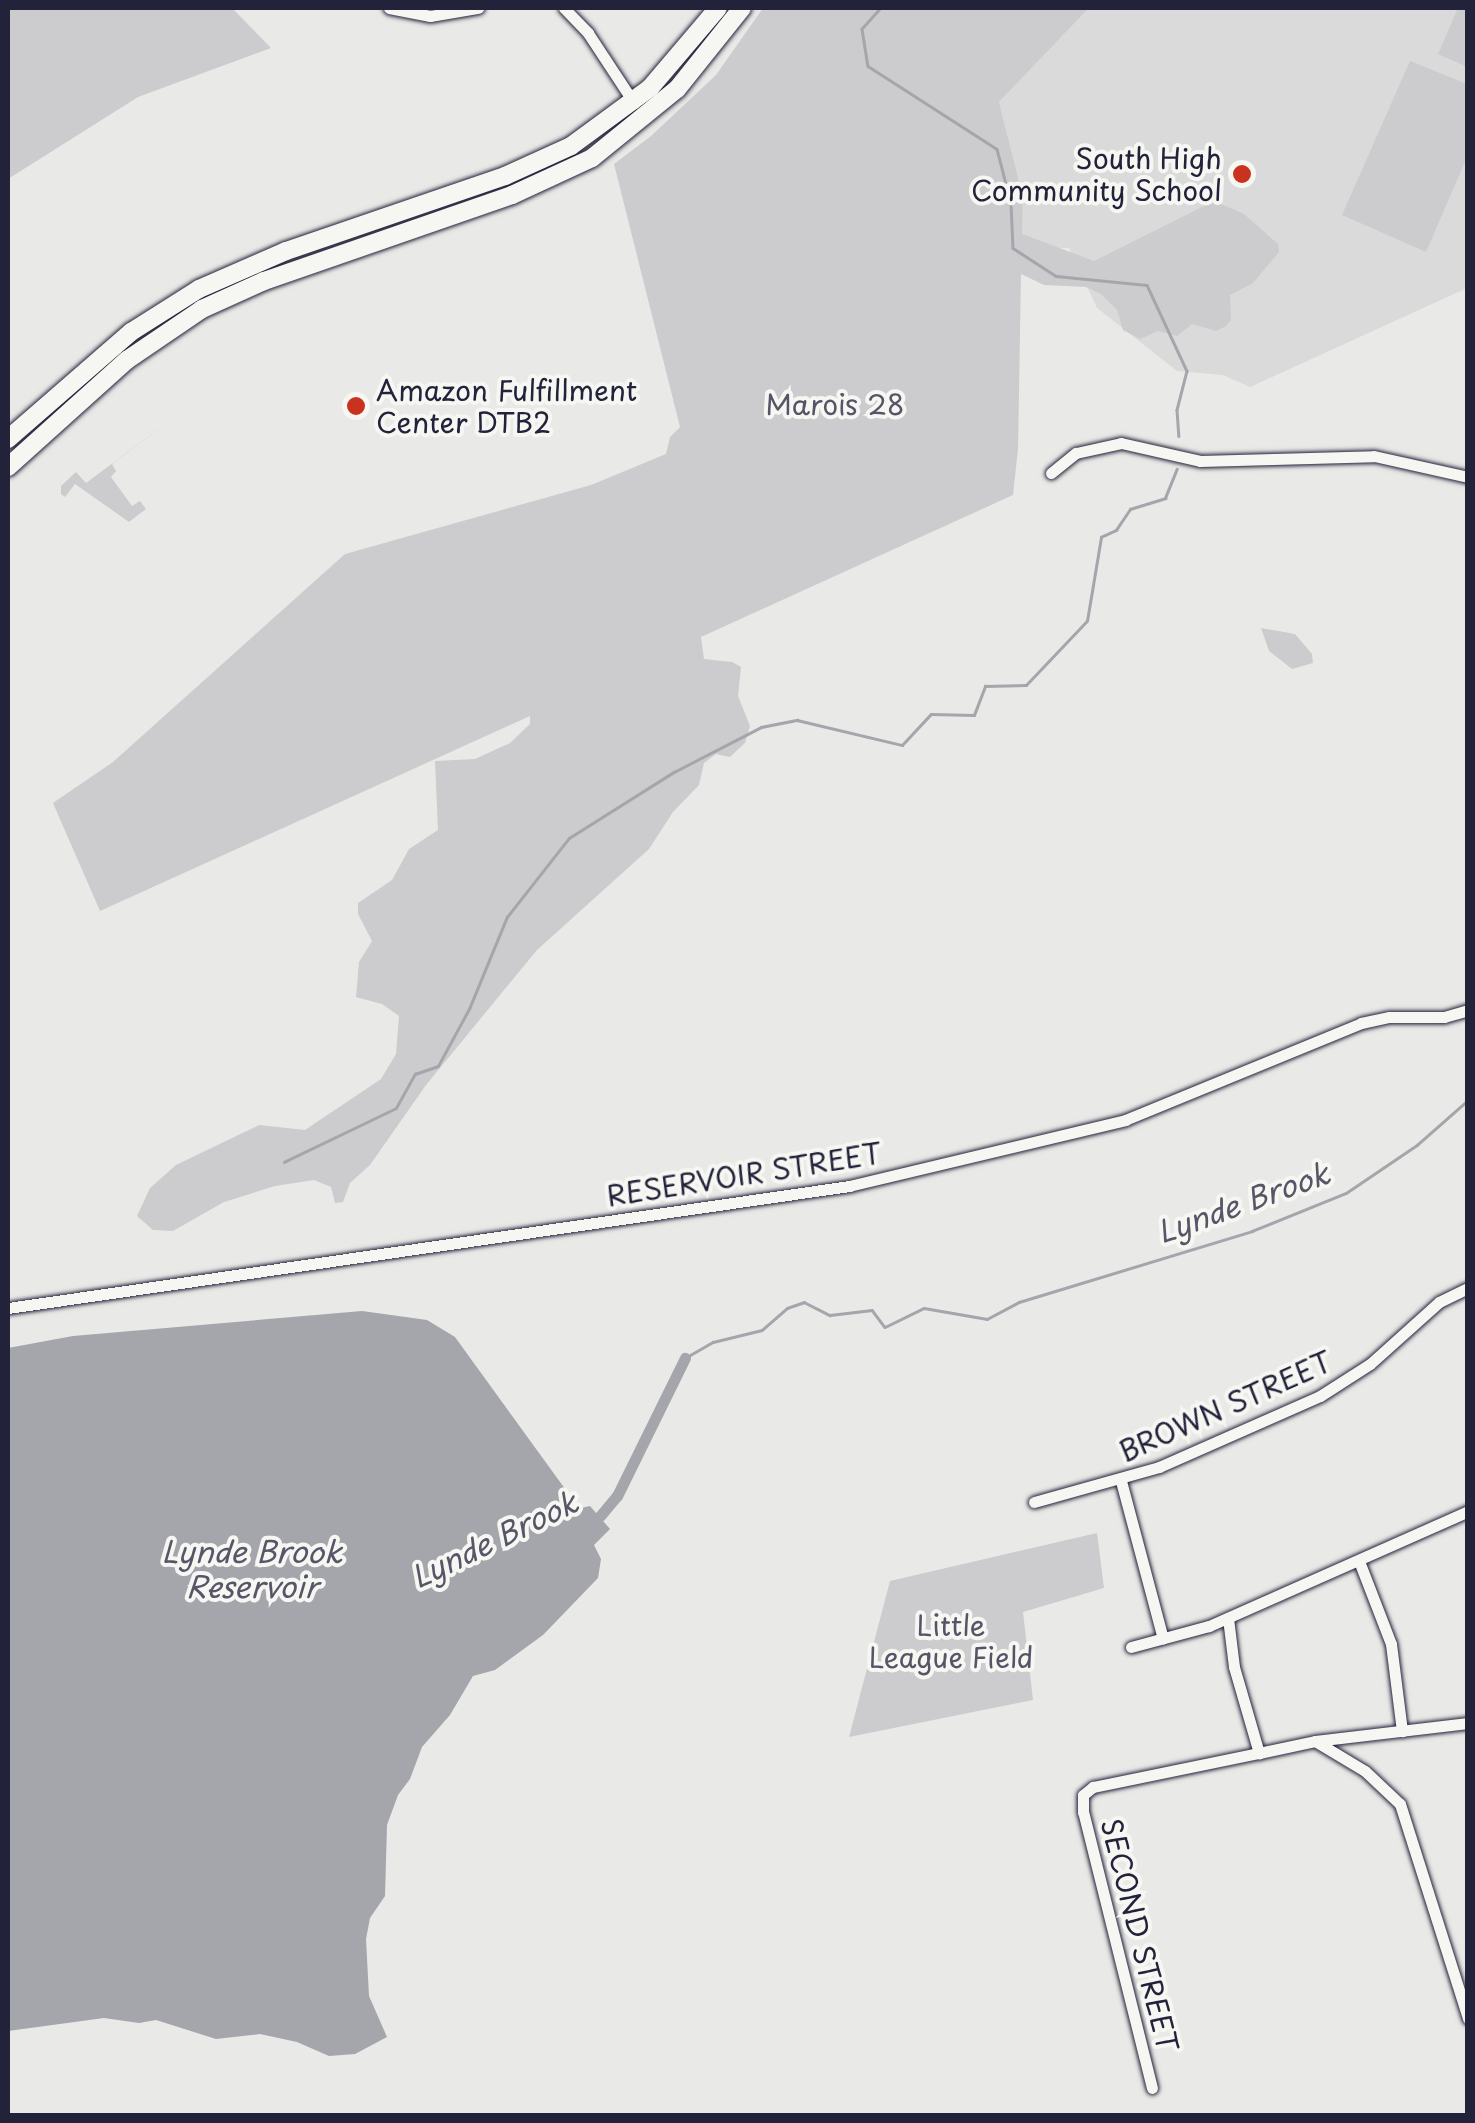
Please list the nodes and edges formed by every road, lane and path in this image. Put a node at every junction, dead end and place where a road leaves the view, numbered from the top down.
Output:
1 (389, 8) edge
2 (478, 8) edge
3 (564, 8) edge
4 (718, 8) edge
5 (742, 8) edge
6 (634, 102) junction
7 (645, 119) junction
8 (8, 439) edge
9 (8, 466) edge
10 (1051, 473) dead end
11 (1468, 477) edge
12 (1468, 1010) edge
13 (1468, 1288) edge
14 (8, 1308) edge
15 (1121, 1480) junction
16 (1034, 1502) dead end
17 (1468, 1511) edge
18 (1359, 1562) junction
19 (1228, 1618) junction
20 (1163, 1639) junction
21 (1131, 1647) dead end
22 (1468, 1723) edge
23 (1402, 1731) junction
24 (1315, 1741) junction
25 (1260, 1752) junction
26 (1468, 2019) edge
27 (1152, 2088) dead end

1 - 2 street
3 - 6 street
4 - 6 main road
5 - 7 main road
6 - 7 street
6 - 8 main road
7 - 9 main road
10 - 11 street
12 - 14 street, RESERVOIR STREET
13 - 15 street, BROWN STREET
15 - 16 street, BROWN STREET
15 - 20 street
17 - 18 street
18 - 19 street
18 - 23 street
19 - 20 street
19 - 25 street
20 - 21 street
22 - 23 street
23 - 24 street
24 - 25 street
24 - 26 street
25 - 27 street, SECOND STREET

